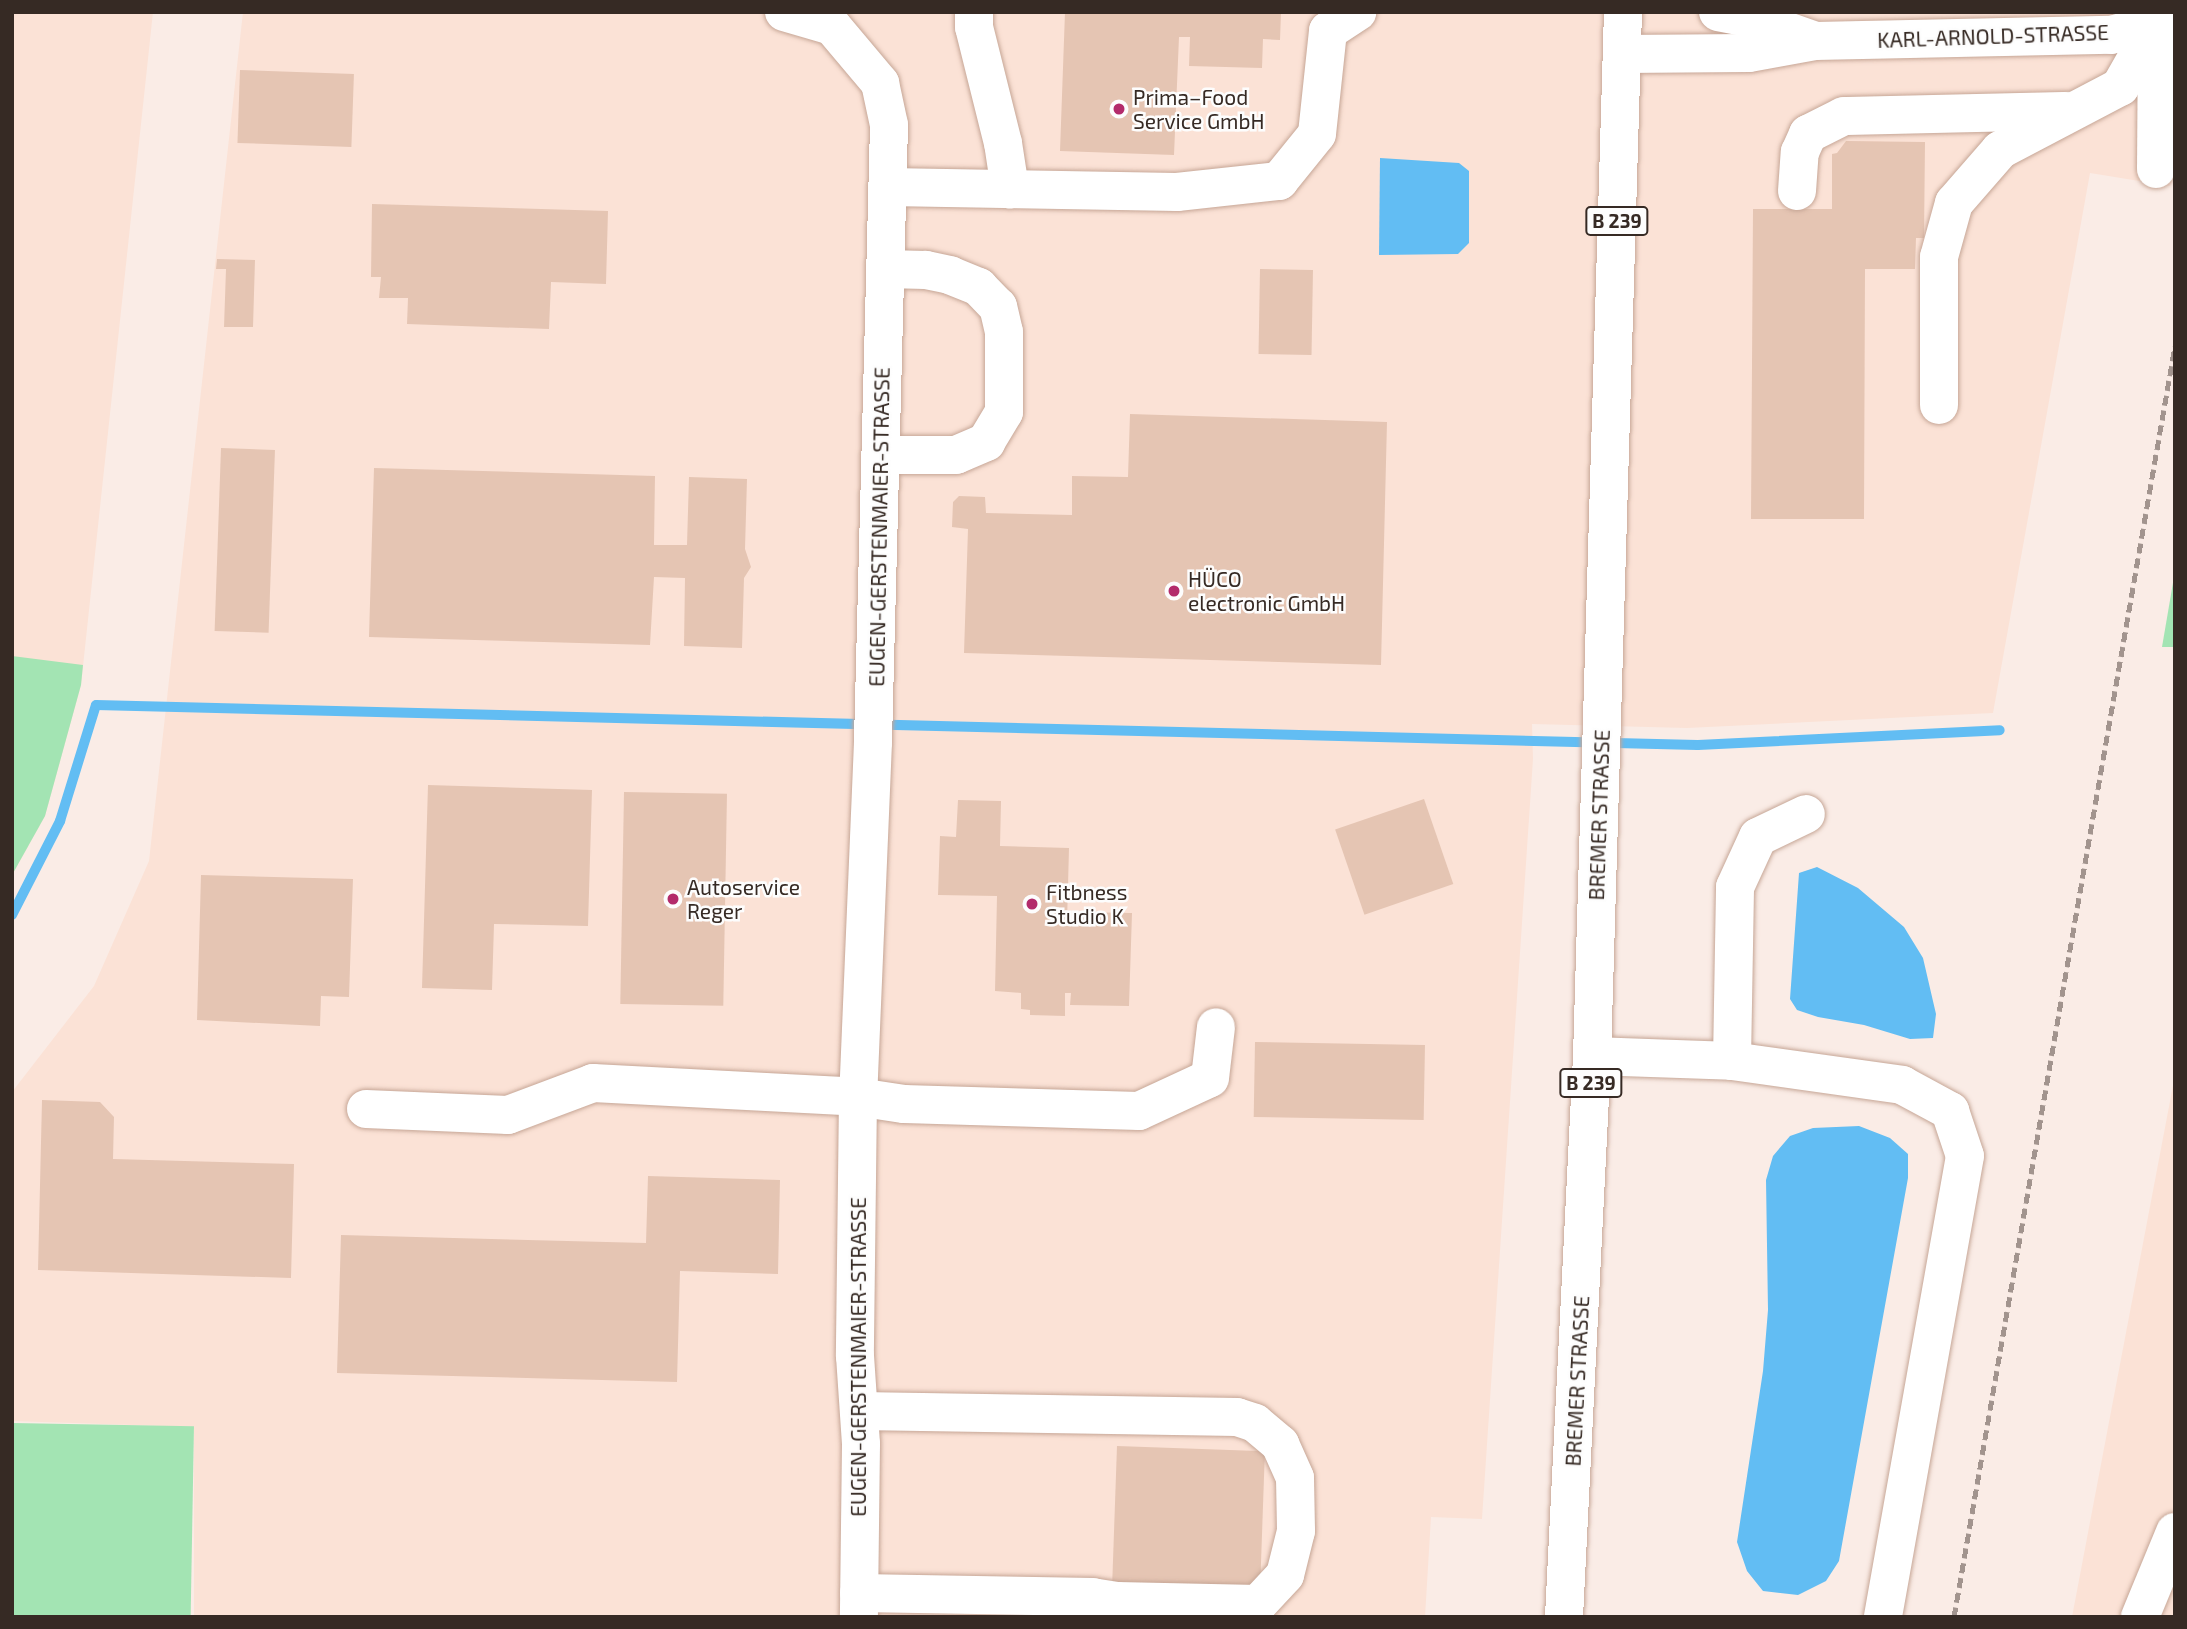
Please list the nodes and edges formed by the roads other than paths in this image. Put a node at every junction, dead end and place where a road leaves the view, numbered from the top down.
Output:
1 (784, 12) edge
2 (974, 12) edge
3 (1357, 12) edge
4 (1623, 12) edge
5 (1718, 12) edge
6 (2161, 17) edge
7 (1815, 41) junction
8 (1622, 54) junction
9 (2071, 111) junction
10 (2155, 169) dead end
11 (888, 187) junction
12 (1010, 189) junction
13 (1797, 191) dead end
14 (885, 269) junction
15 (1939, 405) dead end
16 (881, 455) junction
17 (1806, 814) dead end
18 (1216, 1027) dead end
19 (1592, 1056) junction
20 (1732, 1061) junction
21 (858, 1097) junction
22 (366, 1109) dead end
23 (859, 1411) junction
24 (2175, 1532) edge
25 (859, 1605) edge
26 (1564, 1617) edge
27 (1883, 1617) edge
28 (2140, 1617) edge

1 - 11 street, EUGEN-GERSTENMAIER-STRASSE
2 - 12 street
3 - 12 street
4 - 8 street, BREMER STRASSE / B 239
5 - 7 street, KARL-ARNOLD-STRASSE
6 - 7 street, KARL-ARNOLD-STRASSE
6 - 9 street
6 - 10 street
7 - 8 street, KARL-ARNOLD-STRASSE
8 - 19 street, BREMER STRASSE / B 239
9 - 13 street
9 - 15 street
11 - 12 street
11 - 14 street, EUGEN-GERSTENMAIER-STRASSE
14 - 16 street, EUGEN-GERSTENMAIER-STRASSE
14 - 16 street
16 - 21 street, EUGEN-GERSTENMAIER-STRASSE
17 - 20 street
18 - 21 street
19 - 20 street
19 - 26 street, BREMER STRASSE / B 239
20 - 27 street
21 - 22 street
21 - 23 street, EUGEN-GERSTENMAIER-STRASSE
23 - 25 street, EUGEN-GERSTENMAIER-STRASSE
23 - 25 street
24 - 28 street

